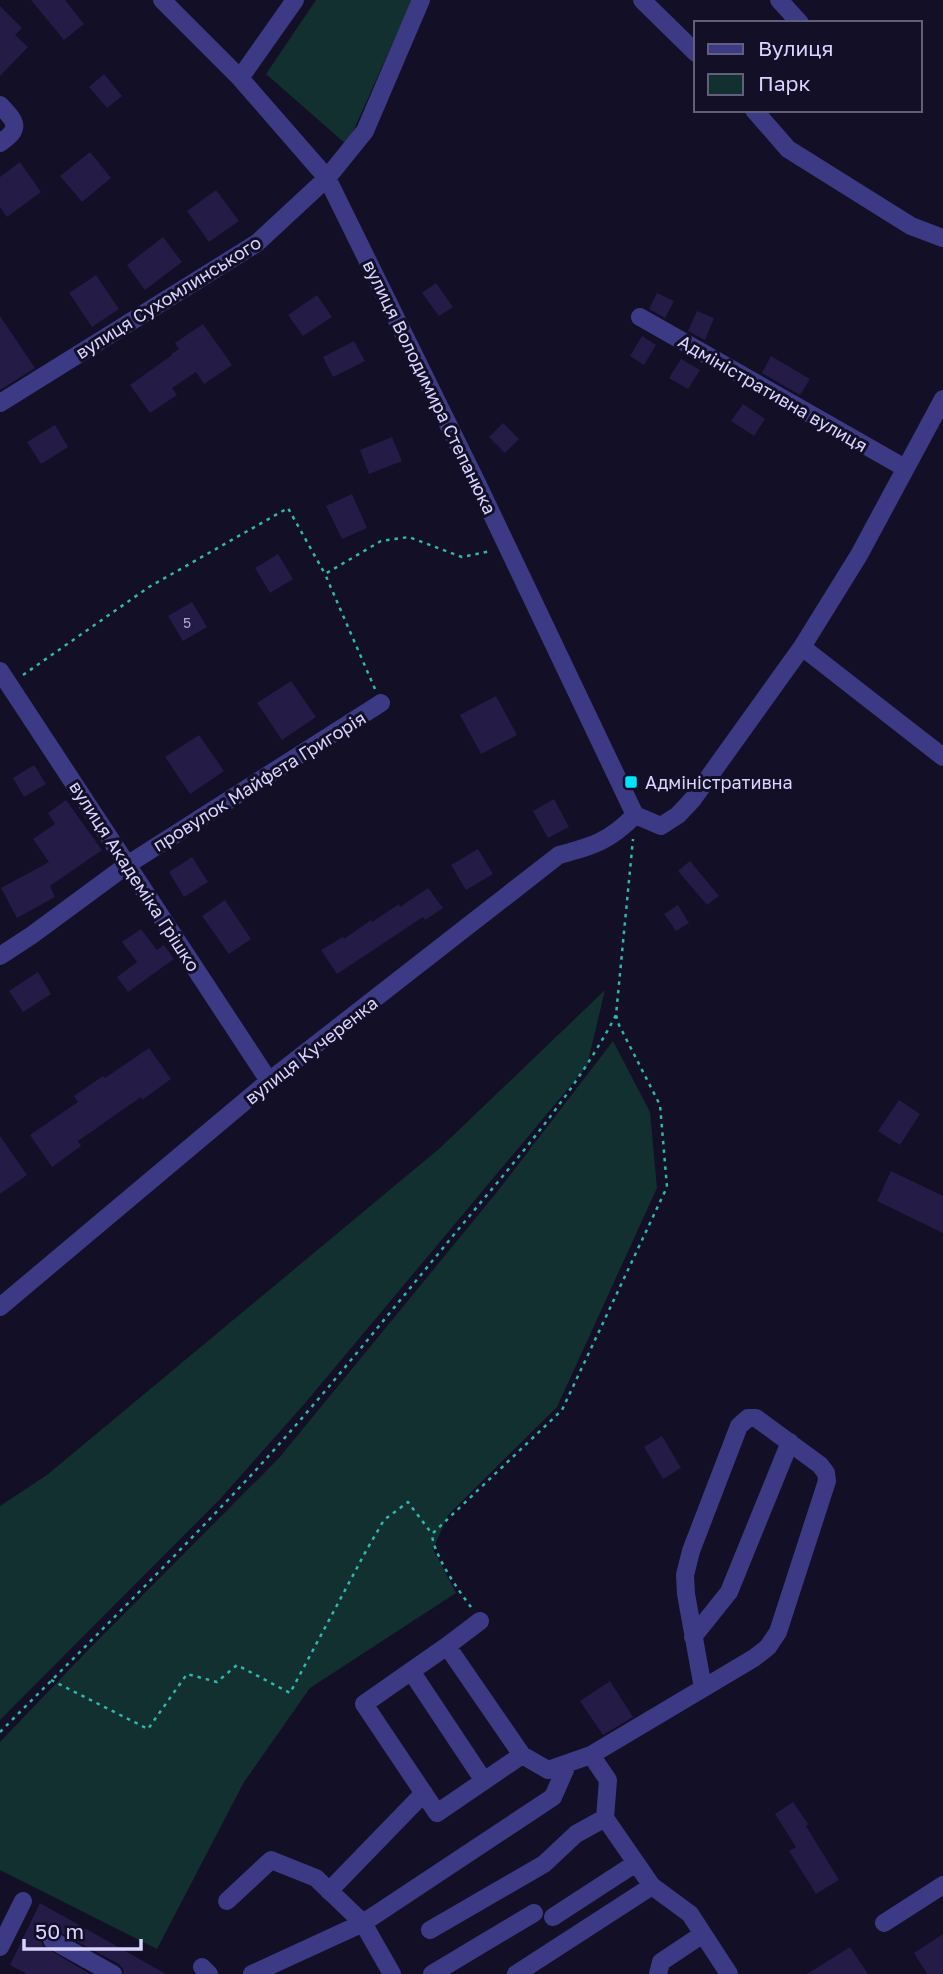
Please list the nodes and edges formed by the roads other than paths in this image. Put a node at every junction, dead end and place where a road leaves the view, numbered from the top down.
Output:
1 (162, 0) edge
2 (295, 0) edge
3 (421, 0) edge
4 (642, 0) edge
5 (779, 0) edge
6 (798, 21) edge
7 (694, 51) edge
8 (240, 78) junction
9 (0, 105) edge
10 (756, 112) edge
11 (6, 139) edge
12 (327, 178) junction
13 (943, 238) edge
14 (640, 317) dead end
15 (943, 399) edge
16 (0, 403) edge
17 (905, 468) junction
18 (802, 647) junction
19 (3, 682) edge
20 (381, 703) road end
21 (943, 757) edge
22 (635, 815) junction
23 (127, 865) junction
24 (0, 956) edge
25 (270, 1081) junction
26 (0, 1307) edge
27 (790, 1443) junction
28 (480, 1621) road end
29 (693, 1637) junction
30 (447, 1646) junction
31 (411, 1671) junction
32 (703, 1688) junction
33 (522, 1755) junction
34 (591, 1755) junction
35 (568, 1763) junction
36 (484, 1781) junction
37 (424, 1793) junction
38 (605, 1818) junction
39 (636, 1863) junction
40 (943, 1885) edge
41 (652, 1886) junction
42 (329, 1891) junction
43 (23, 1901) dead end
44 (227, 1902) dead end
45 (534, 1913) dead end
46 (553, 1917) dead end
47 (363, 1923) junction
48 (884, 1923) dead end
49 (430, 1930) dead end
50 (703, 1934) junction
51 (52, 1940) dead end
52 (0, 1947) edge
53 (387, 1972) edge
54 (113, 1974) edge
55 (253, 1974) edge
56 (432, 1974) edge
57 (516, 1974) edge
58 (658, 1974) edge
59 (729, 1974) edge

1 - 8 street, вулиця Володимира Степанюка
2 - 8 street
3 - 12 street, вулиця Сухомлинського
4 - 7 street
5 - 6 street
8 - 12 street, вулиця Володимира Степанюка
9 - 11 street
10 - 13 street
12 - 16 street, вулиця Сухомлинського
12 - 22 street, вулиця Володимира Степанюка
14 - 17 street, Адміністративна вулиця
15 - 17 street
17 - 18 street
18 - 21 street
18 - 22 street
19 - 23 street, вулиця Академіка Грішко
20 - 23 street, провулок Майфета Григорія
22 - 25 street, вулиця Кучеренка
23 - 24 street, провулок Майфета Григорія
23 - 25 street, вулиця Академіка Грішко
25 - 26 street, вулиця Кучеренка
27 - 29 street
27 - 29 street
27 - 32 street
28 - 30 street
29 - 32 street
30 - 31 street
30 - 33 street
31 - 36 street
31 - 37 street
32 - 34 street
33 - 35 street
33 - 36 street
34 - 35 street
34 - 38 street
35 - 47 street
36 - 37 street
37 - 42 street
38 - 39 street
38 - 49 street
39 - 41 street
39 - 46 street
40 - 48 street
41 - 50 street
41 - 57 street
42 - 44 street
42 - 47 street
43 - 52 street
45 - 56 street
47 - 53 street
47 - 55 street
50 - 58 street
50 - 59 street
51 - 54 street

